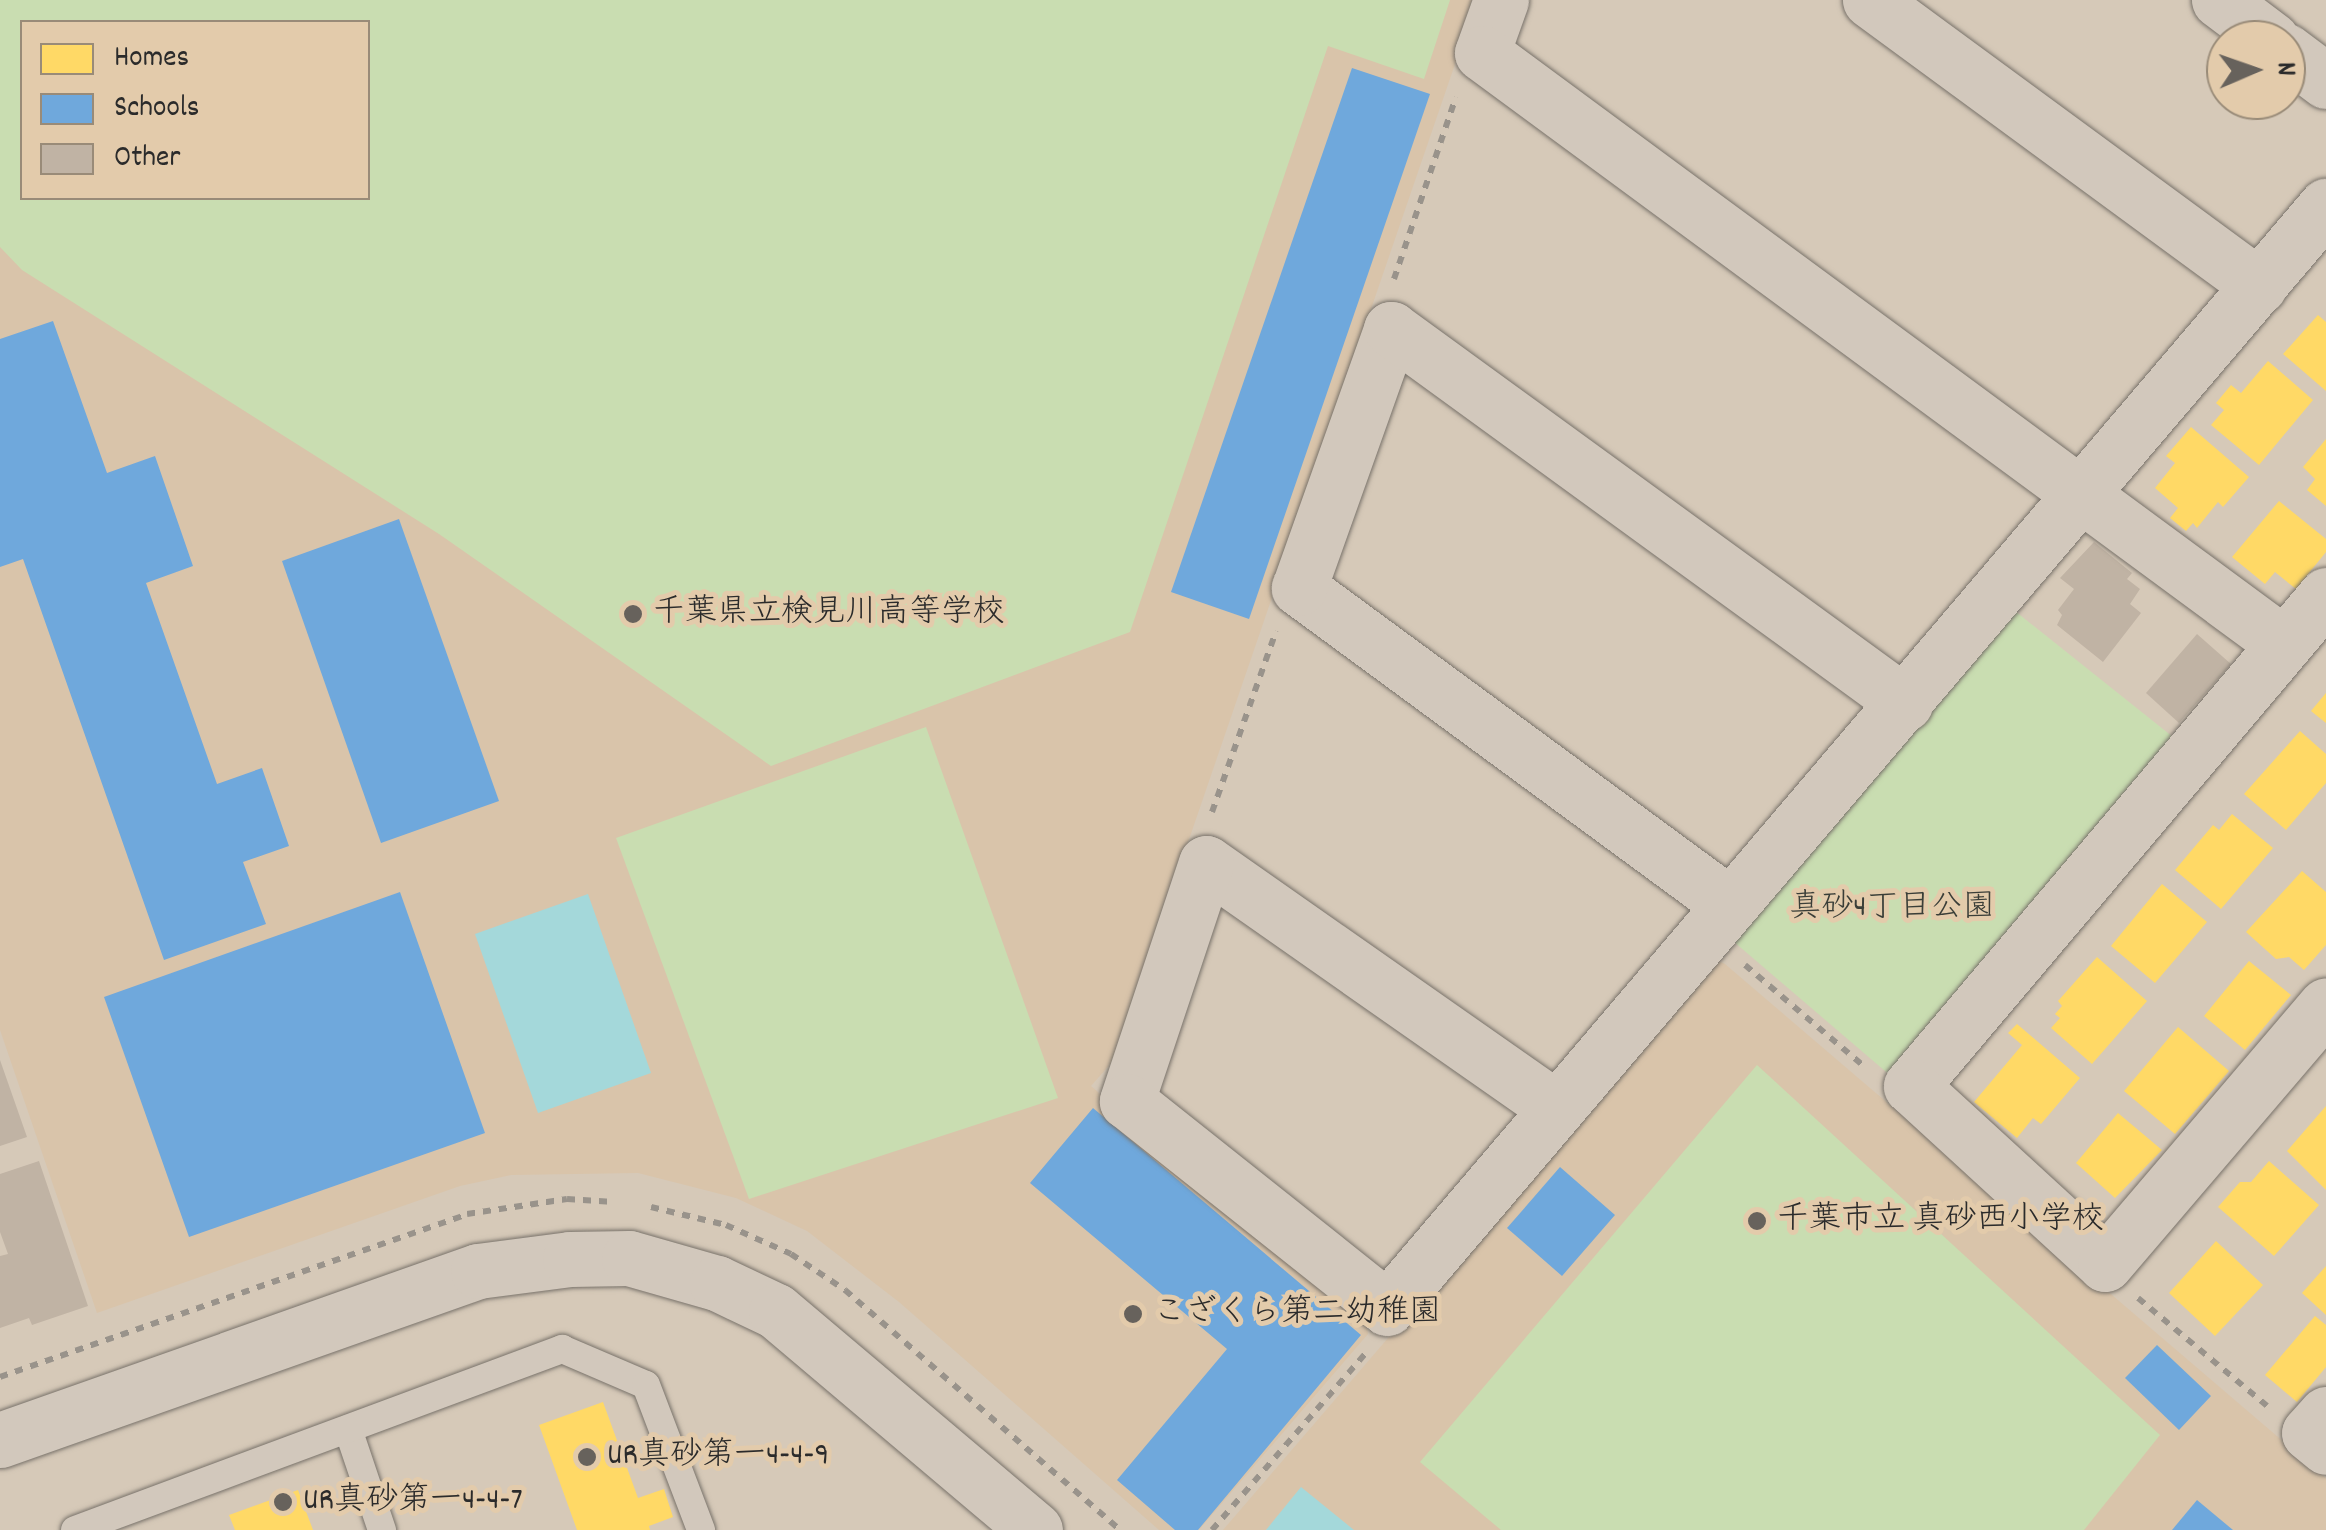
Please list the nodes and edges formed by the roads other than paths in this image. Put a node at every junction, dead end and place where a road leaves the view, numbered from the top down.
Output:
1 (1501, 0) edge
2 (1870, 0) edge
3 (2219, 0) edge
4 (2246, 20) edge
5 (2306, 66) edge
6 (2326, 81) edge
7 (2326, 206) edge
8 (2259, 286) junction
9 (2082, 493) junction
10 (2326, 595) edge
11 (2284, 644) junction
12 (1904, 703) junction
13 (1717, 918) junction
14 (2326, 1005) edge
15 (1556, 1108) junction
16 (348, 1429) junction
17 (0, 1440) edge
18 (75, 1530) edge
19 (382, 1530) edge
20 (700, 1530) edge
21 (1036, 1530) edge

1 - 9 street
2 - 8 street
3 - 4 street
5 - 6 street
7 - 8 street
8 - 9 street
9 - 11 street
9 - 12 street
10 - 11 street
11 - 14 street
12 - 13 street
12 - 13 street
13 - 15 street
15 - 15 street
16 - 18 lane
16 - 19 lane
16 - 20 lane
17 - 21 street

